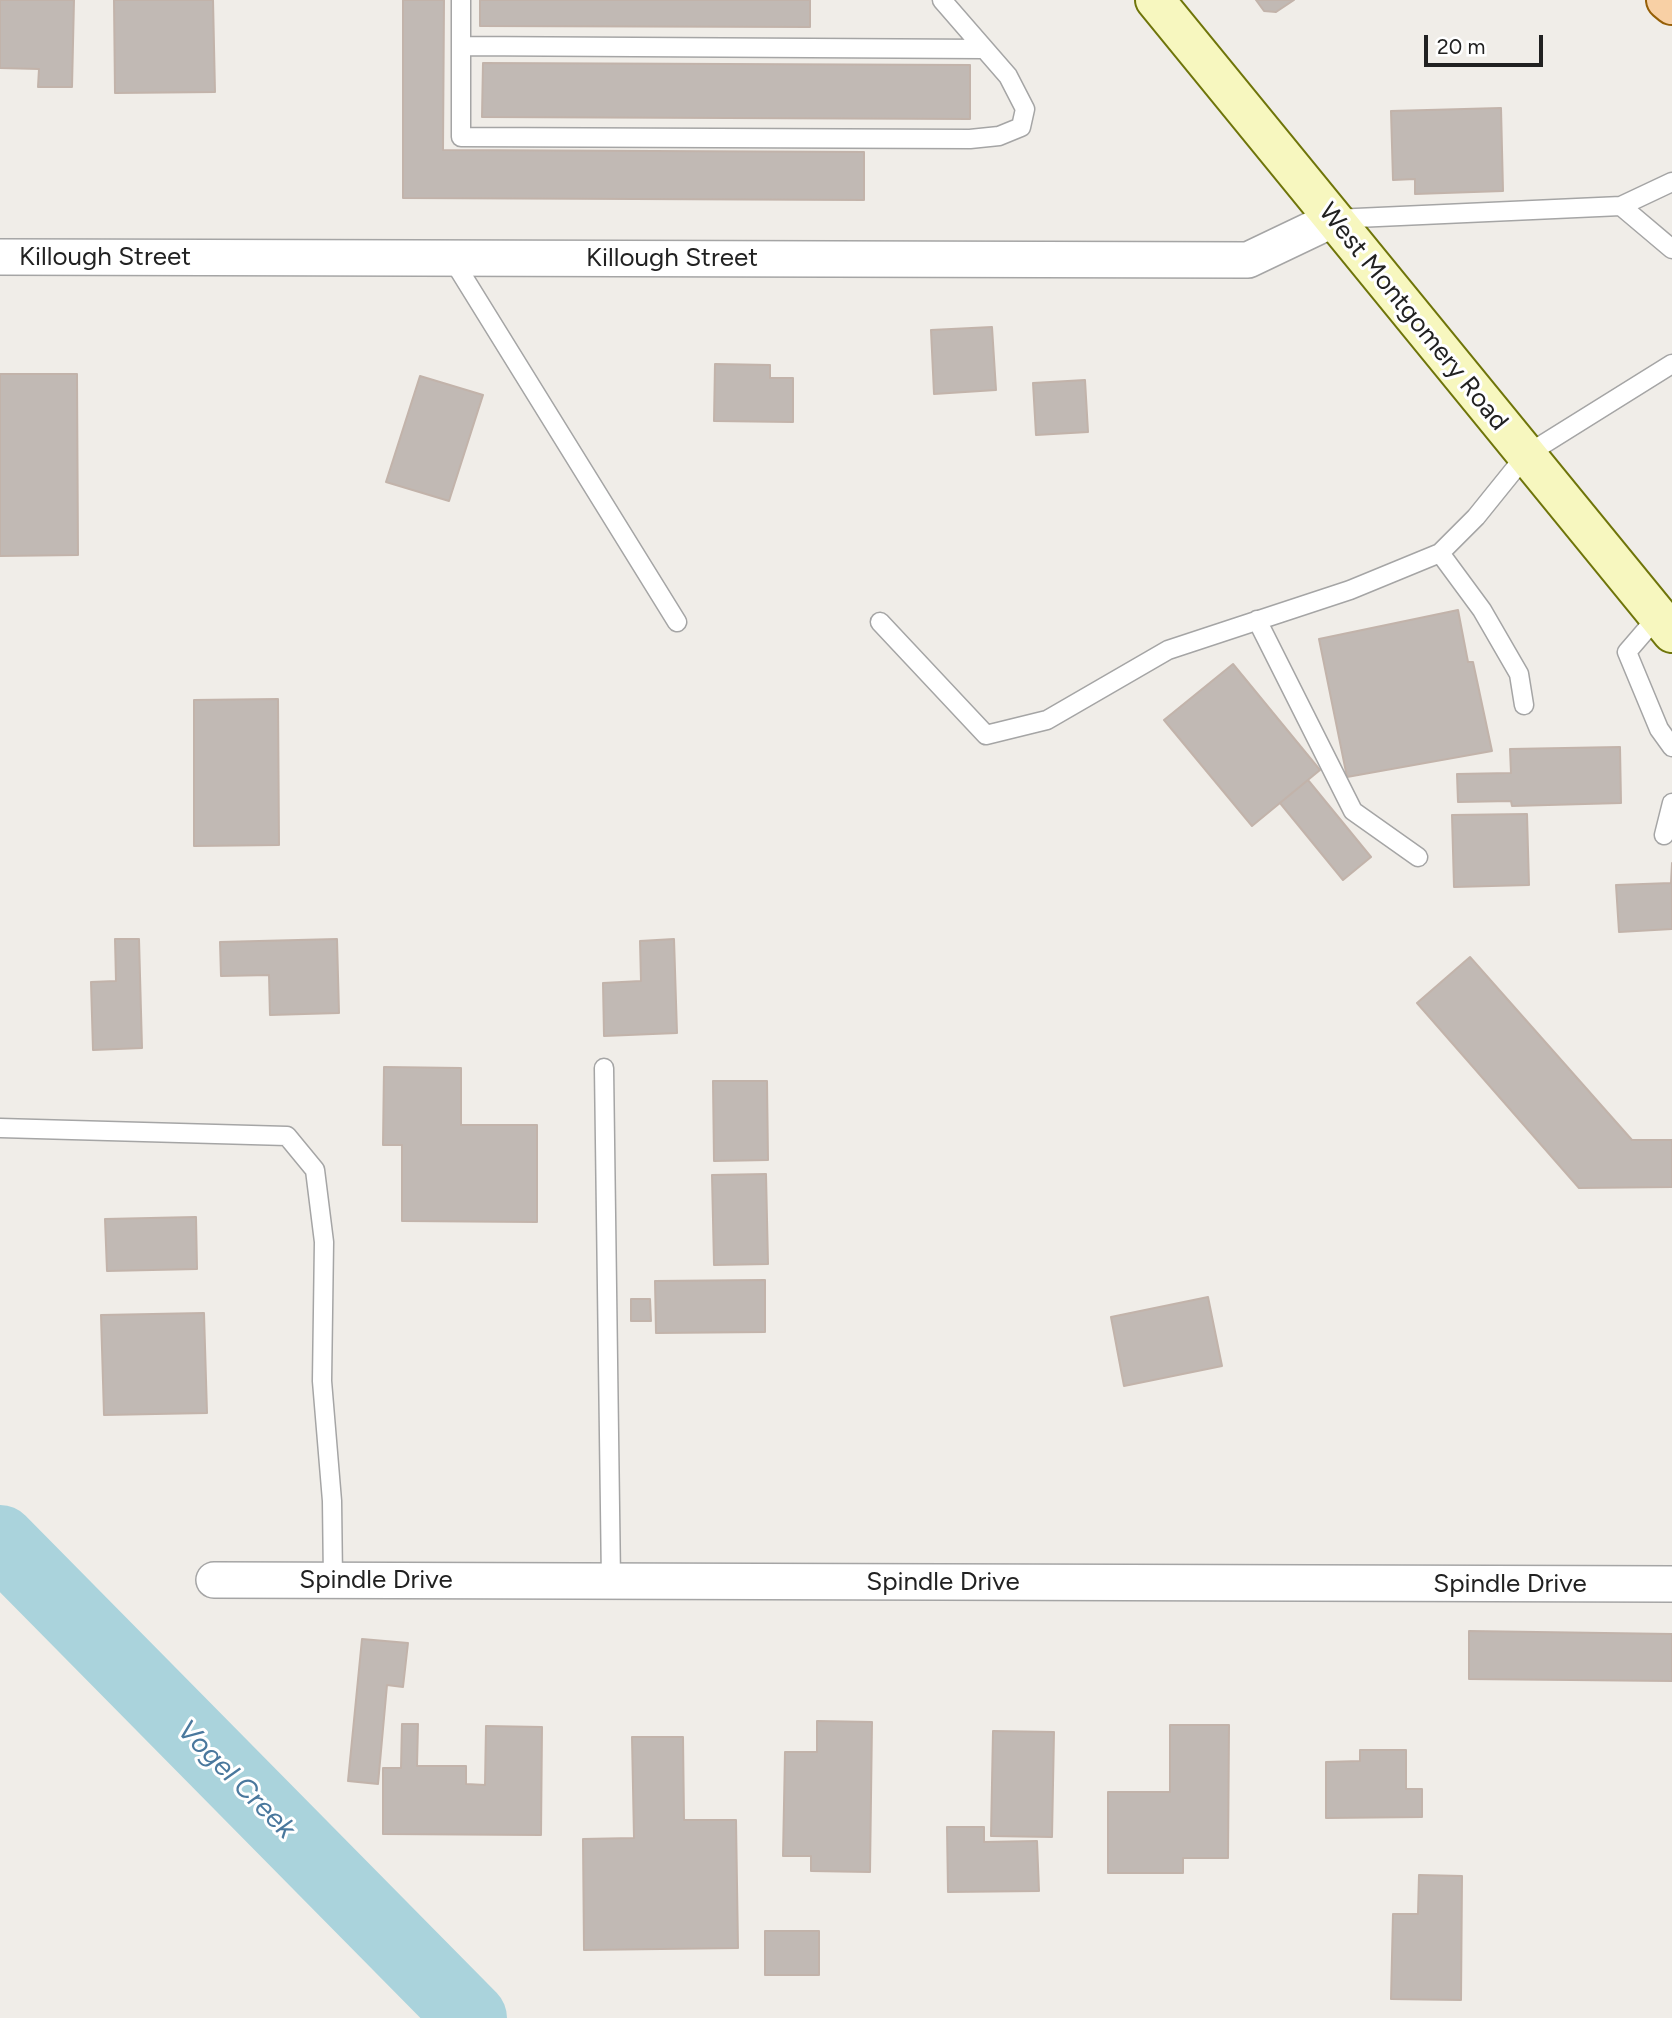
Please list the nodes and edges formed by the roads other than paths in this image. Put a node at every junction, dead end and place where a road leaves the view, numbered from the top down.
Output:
1 (461, 0) edge
2 (942, 0) edge
3 (1155, 0) edge
4 (1665, 0) edge
5 (1672, 5) edge
6 (461, 46) junction
7 (984, 49) junction
8 (1672, 182) edge
9 (1621, 206) junction
10 (1334, 219) junction
11 (1672, 249) edge
12 (0, 257) edge
13 (451, 257) junction
14 (1672, 363) edge
15 (1526, 455) junction
16 (1440, 553) junction
17 (1257, 620) junction
18 (677, 622) dead end
19 (880, 622) dead end
20 (1665, 625) edge
21 (1524, 705) dead end
22 (1672, 747) edge
23 (1672, 803) edge
24 (1664, 835) dead end
25 (1418, 857) dead end
26 (604, 1068) dead end
27 (0, 1128) edge
28 (214, 1580) dead end
29 (333, 1580) junction
30 (611, 1581) junction
31 (1672, 1584) edge

1 - 6 lane
2 - 7 lane
3 - 10 main road, West Montgomery Road
4 - 5 main road
6 - 7 lane
6 - 7 lane
8 - 9 lane
9 - 10 lane
9 - 11 lane
10 - 13 street, Killough Street
10 - 15 main road, West Montgomery Road
12 - 13 street, Killough Street
13 - 18 lane
14 - 15 lane
15 - 16 lane
15 - 20 main road, West Montgomery Road
16 - 17 lane
16 - 21 lane
17 - 19 lane
17 - 25 lane
20 - 22 lane
23 - 24 lane
26 - 30 lane
27 - 29 lane
28 - 29 street, Spindle Drive
29 - 30 street, Spindle Drive
30 - 31 street, Spindle Drive

